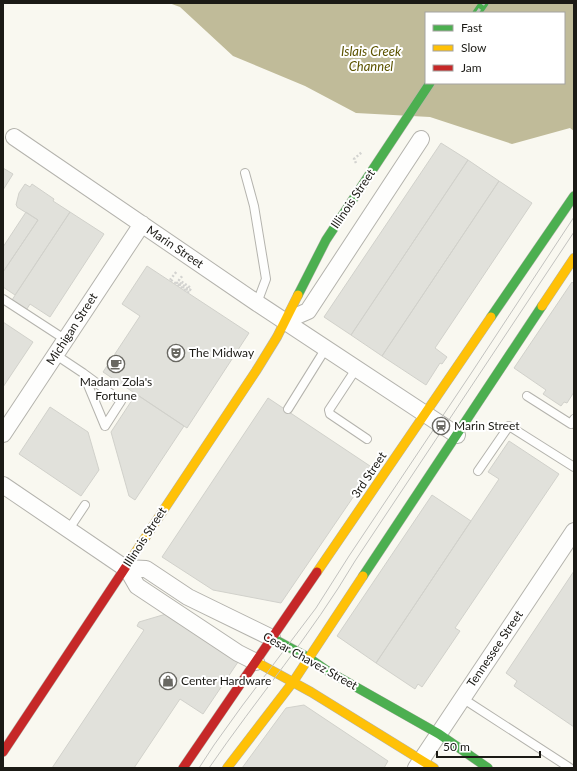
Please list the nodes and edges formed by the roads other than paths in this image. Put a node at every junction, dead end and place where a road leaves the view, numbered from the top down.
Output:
1 (484, 3) edge
2 (478, 12) edge
3 (429, 84) edge
4 (14, 137) dead end
5 (421, 139) dead end
6 (245, 173) dead end
7 (574, 196) edge
8 (142, 224) junction
9 (574, 258) edge
10 (3, 299) edge
11 (257, 303) junction
12 (285, 321) junction
13 (66, 340) junction
14 (326, 348) junction
15 (56, 355) junction
16 (356, 369) junction
17 (83, 373) junction
18 (527, 396) dead end
19 (288, 409) dead end
20 (425, 414) junction
21 (574, 419) edge
22 (3, 434) edge
23 (457, 435) junction
24 (367, 439) dead end
25 (574, 467) edge
26 (478, 471) dead end
27 (3, 485) edge
28 (85, 505) dead end
29 (69, 529) junction
30 (574, 531) edge
31 (125, 568) junction
32 (272, 638) junction
33 (309, 658) junction
34 (256, 662) junction
35 (293, 682) junction
36 (462, 698) junction
37 (439, 734) junction
38 (3, 752) edge
39 (424, 765) edge
40 (183, 768) edge
41 (227, 768) edge
42 (488, 768) edge
43 (570, 768) edge

1 - 2 main road
3 - 12 main road, Illinois Street
4 - 8 street, Marin Street
5 - 12 street, Illinois Street
6 - 11 lane
7 - 20 main road, 3rd Street
8 - 11 street, Marin Street
8 - 13 street, Michigan Street
9 - 23 main road
10 - 13 lane
11 - 12 street, Marin Street
12 - 14 street, Marin Street
12 - 31 main road, Illinois Street
13 - 15 street, Michigan Street
14 - 16 street, Marin Street
14 - 19 lane
15 - 17 lane
15 - 22 street, Michigan Street
16 - 20 street, Marin Street
16 - 24 lane
17 - 17 lane
18 - 21 lane
20 - 23 street, Marin Street
20 - 32 main road, 3rd Street
23 - 33 main road
25 - 26 lane
27 - 29 street
28 - 29 lane
29 - 31 street
30 - 36 street, Tennessee Street
31 - 32 street, Cesar Chavez Street
31 - 34 street
31 - 38 main road, Illinois Street
32 - 33 main road, Cesar Chavez Street
32 - 34 main road, 3rd Street
33 - 35 main road
33 - 37 main road, Cesar Chavez Street
34 - 35 main road
34 - 40 main road, 3rd Street
35 - 39 main road
35 - 41 main road
36 - 37 street, Tennessee Street
36 - 43 lane
37 - 39 street, Tennessee Street
37 - 42 main road, Cesar Chavez Street

